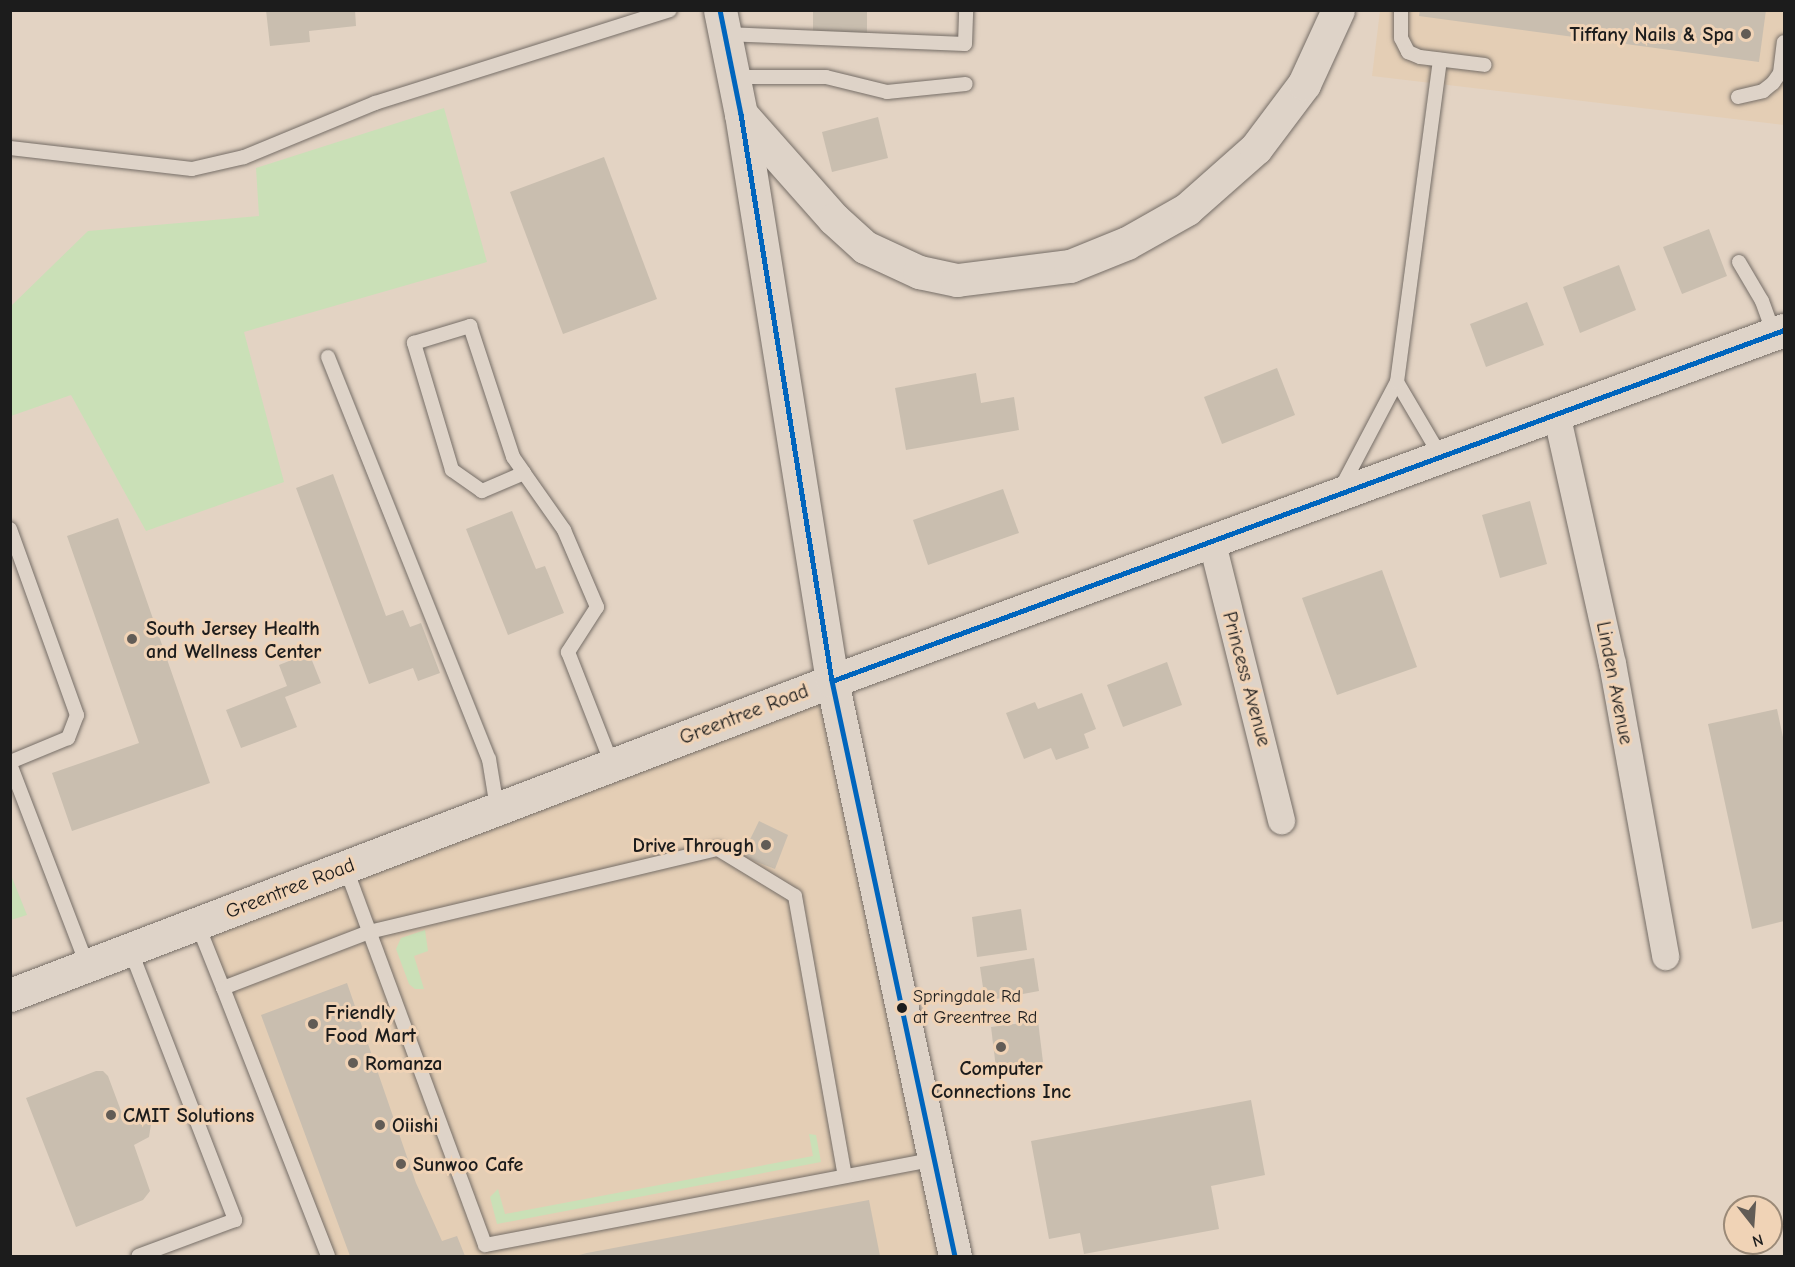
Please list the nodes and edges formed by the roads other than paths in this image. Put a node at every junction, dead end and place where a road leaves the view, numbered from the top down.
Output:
1 (670, 10) edge
2 (966, 10) edge
3 (1338, 10) edge
4 (1401, 10) edge
5 (722, 22) edge
6 (1785, 42) edge
7 (1440, 60) junction
8 (1485, 65) dead end
9 (733, 76) junction
10 (966, 84) dead end
11 (1738, 97) dead end
12 (741, 114) junction
13 (10, 148) edge
14 (1739, 262) dead end
15 (1779, 332) edge
16 (328, 357) dead end
17 (1397, 382) junction
18 (1556, 413) junction
19 (1440, 455) junction
20 (524, 473) junction
21 (1339, 492) junction
22 (10, 529) edge
23 (1211, 539) junction
24 (832, 681) junction
25 (10, 763) edge
26 (612, 765) junction
27 (498, 808) junction
28 (1281, 820) dead end
29 (345, 866) junction
30 (197, 923) junction
31 (369, 932) junction
32 (130, 949) junction
33 (1665, 956) dead end
34 (87, 965) junction
35 (223, 988) junction
36 (10, 995) edge
37 (934, 1160) junction
38 (845, 1176) junction
39 (138, 1257) edge
40 (328, 1257) edge
41 (955, 1257) edge

1 - 13 lane
2 - 5 lane
3 - 12 main road
4 - 7 lane
5 - 9 main road
6 - 11 lane
7 - 8 lane
7 - 17 lane
9 - 10 lane
9 - 12 main road
12 - 24 main road
14 - 15 lane
15 - 18 main road, Greentree Road
16 - 27 lane
17 - 19 lane
17 - 21 lane
18 - 19 main road, Greentree Road
18 - 33 street, Linden Avenue
19 - 21 main road, Greentree Road
20 - 20 lane
20 - 26 lane
21 - 23 main road, Greentree Road
22 - 25 lane
23 - 24 main road, Greentree Road
23 - 28 street, Princess Avenue
24 - 26 main road, Greentree Road
24 - 37 main road
25 - 34 lane
26 - 27 main road, Greentree Road
27 - 29 main road, Greentree Road
29 - 30 main road, Greentree Road
29 - 31 lane
30 - 32 main road, Greentree Road
30 - 35 lane
31 - 35 lane
31 - 38 lane
31 - 38 lane
32 - 34 main road, Greentree Road
32 - 39 lane
34 - 36 main road, Greentree Road
35 - 40 lane
37 - 38 lane
37 - 41 main road

